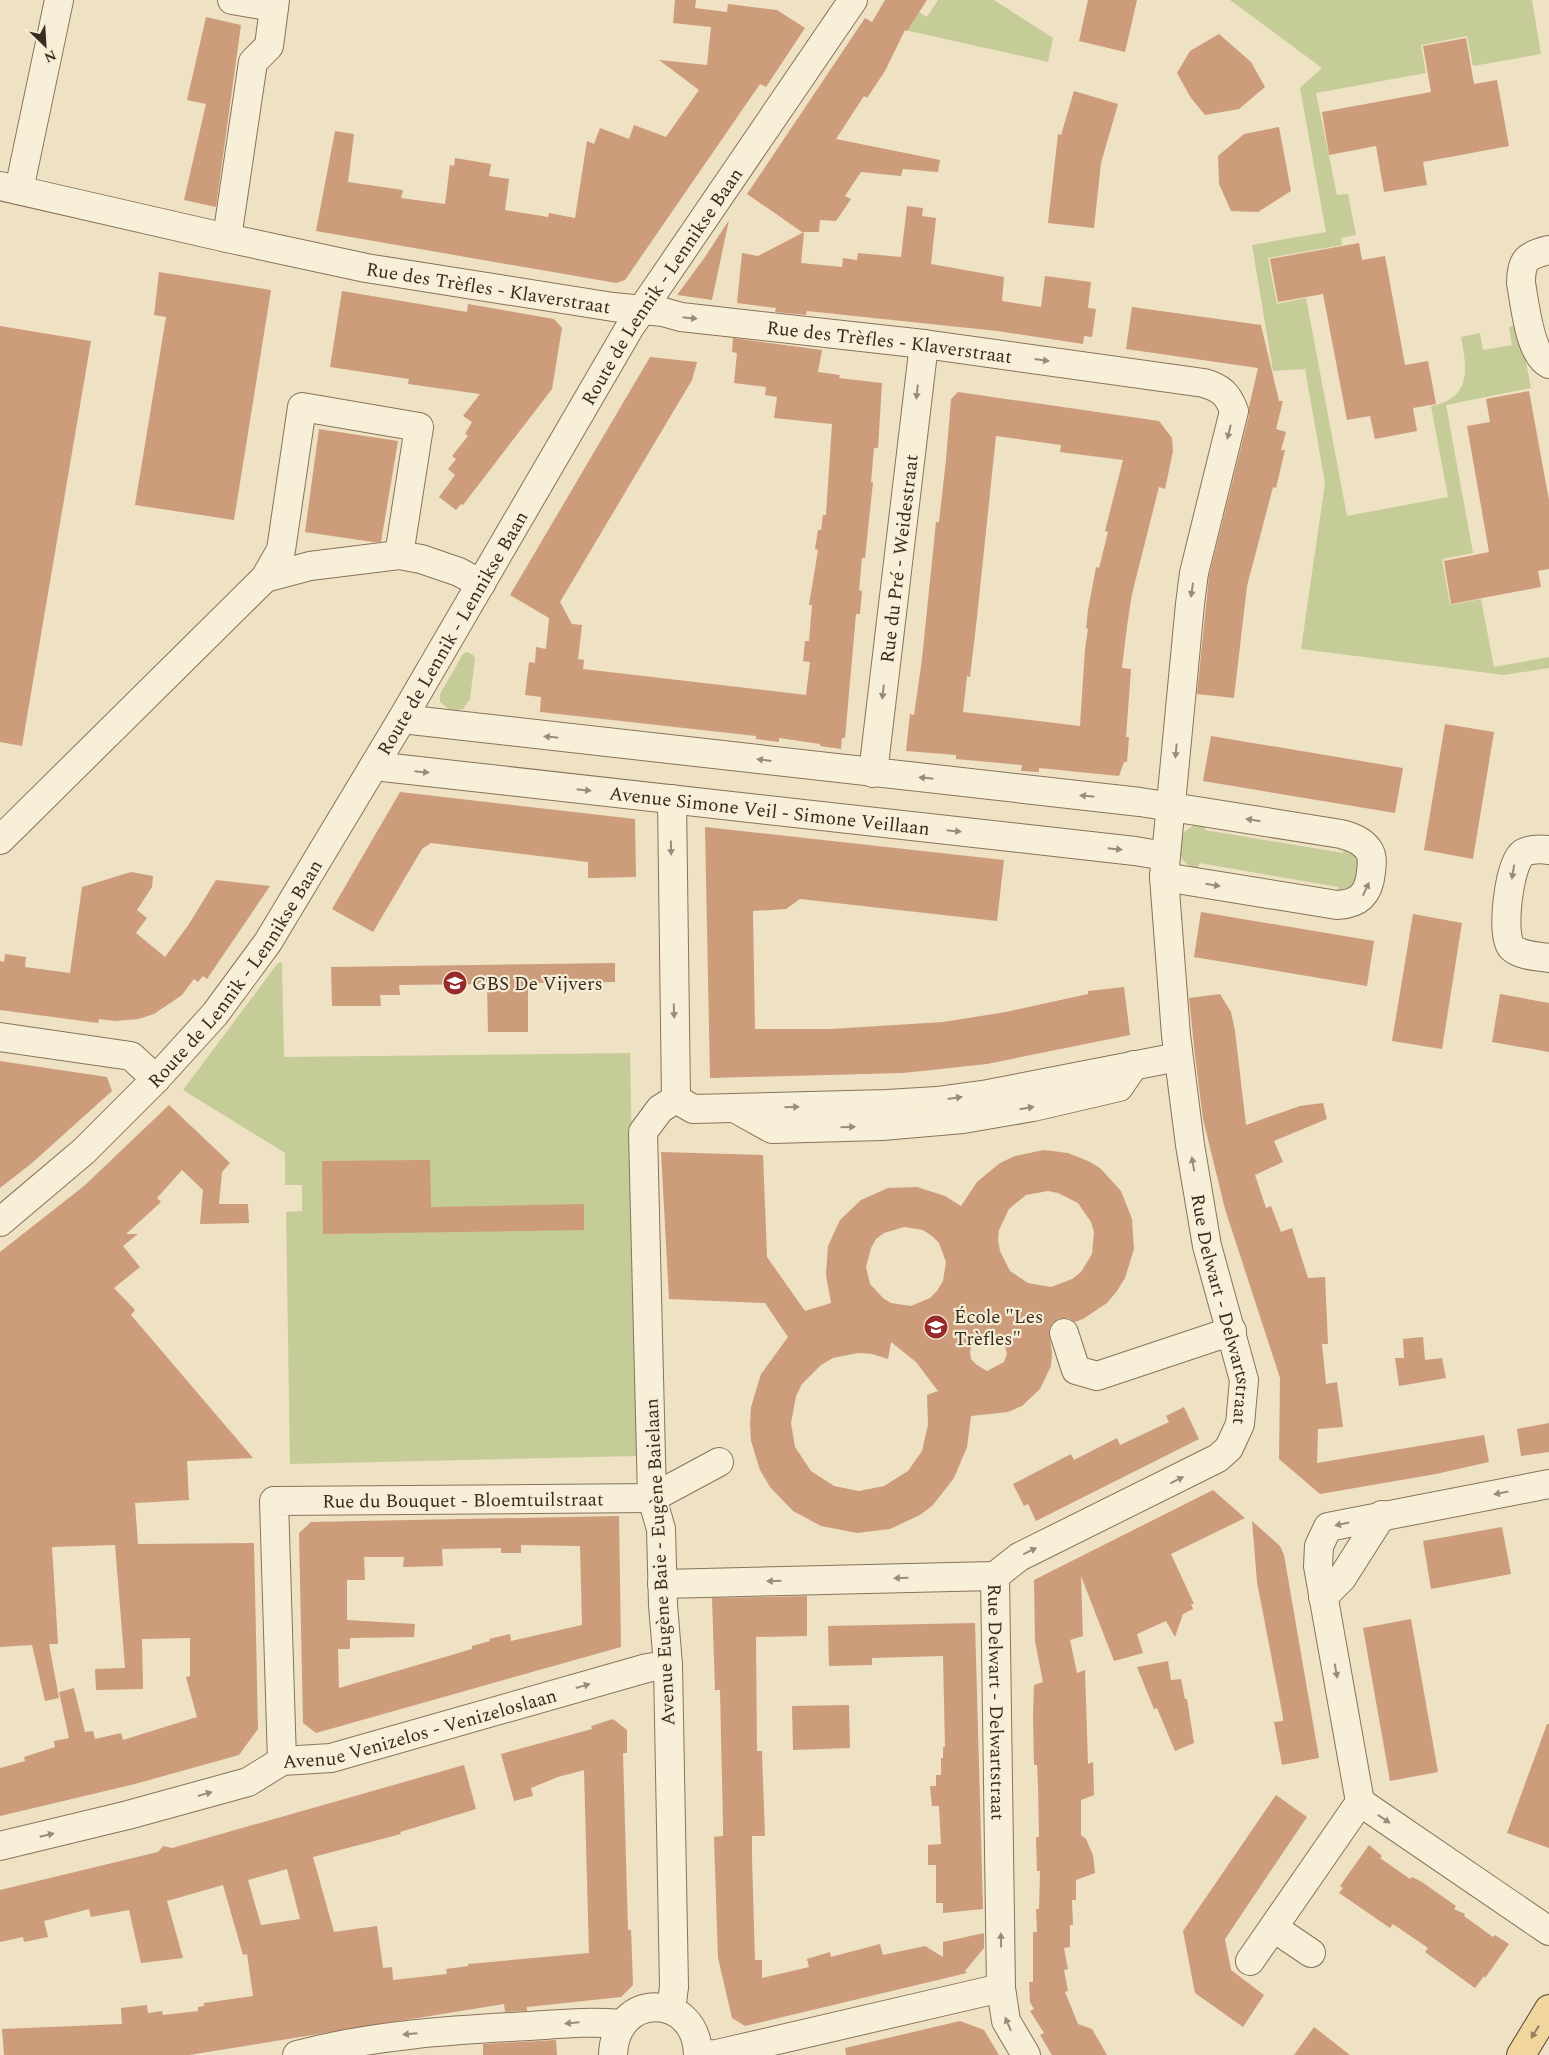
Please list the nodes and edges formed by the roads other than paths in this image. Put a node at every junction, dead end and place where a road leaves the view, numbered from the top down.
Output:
1 (59, 0) edge
2 (232, 0) edge
3 (853, 0) edge
4 (275, 3) edge
5 (10, 188) edge
6 (228, 238) junction
7 (1549, 250) edge
8 (642, 310) junction
9 (924, 344) junction
10 (1549, 364) edge
11 (1220, 388) joint
12 (399, 555) junction
13 (265, 578) junction
14 (481, 584) junction
15 (402, 718) junction
16 (374, 766) junction
17 (874, 773) junction
18 (672, 800) junction
19 (1170, 808) junction
20 (0, 840) edge
21 (1549, 850) edge
22 (1165, 867) junction
23 (1549, 958) edge
24 (0, 1037) edge
25 (1178, 1057) junction
26 (156, 1079) junction
27 (676, 1099) junction
28 (0, 1222) edge
29 (1232, 1331) junction
30 (1064, 1333) dead end
31 (719, 1462) dead end
32 (1549, 1484) edge
33 (652, 1498) junction
34 (1382, 1515) junction
35 (995, 1576) junction
36 (662, 1584) junction
37 (1322, 1597) junction
38 (668, 1665) junction
39 (282, 1761) junction
40 (1360, 1802) junction
41 (0, 1846) edge
42 (1274, 1928) junction
43 (1549, 1931) edge
44 (1311, 1953) dead end
45 (1250, 1961) dead end
46 (1001, 1988) junction
47 (1549, 2009) edge
48 (671, 2010) junction
49 (621, 2024) junction
50 (296, 2055) edge
51 (612, 2055) edge
52 (698, 2055) edge
53 (1026, 2055) edge
54 (1521, 2055) edge

1 - 5 street
2 - 4 street
3 - 8 street, Route de Lennik - Lennikse Baan
4 - 6 street
5 - 6 street, Rue des Trèfles - Klaverstraat
6 - 8 street, Rue des Trèfles - Klaverstraat
7 - 10 street
8 -> 9 street, Rue des Trèfles - Klaverstraat
8 - 14 street, Route de Lennik - Lennikse Baan
9 -> 11 street, Rue des Trèfles - Klaverstraat
9 -> 17 street, Rue du Pré - Weidestraat
11 -> 19 street, Rue Delwart - Delwartstraat
12 - 13 street
12 - 13 street
12 - 14 street
13 - 20 street
14 - 15 street, Route de Lennik - Lennikse Baan
15 - 16 street, Route de Lennik - Lennikse Baan
17 -> 15 street
16 -> 18 street, Avenue Simone Veil - Simone Veillaan
16 - 26 street, Route de Lennik - Lennikse Baan
19 -> 17 street
18 -> 22 street, Avenue Simone Veil - Simone Veillaan
18 -> 27 street
19 - 22 street, Rue Delwart - Delwartstraat
22 -> 19 street
21 -> 23 street
22 - 25 street, Rue Delwart - Delwartstraat
24 - 26 street
27 -> 25 street
29 -> 25 street, Rue Delwart - Delwartstraat
26 - 28 street, Route de Lennik - Lennikse Baan
27 - 33 street, Avenue Eugène Baie - Eugène Baielaan
29 - 30 street
35 -> 29 street, Rue Delwart - Delwartstraat
31 - 33 street
32 -> 34 street
33 - 36 street, Avenue Eugène Baie - Eugène Baielaan
33 - 39 street, Rue du Bouquet - Bloemtuilstraat
34 - 37 street
34 -> 37 street
35 -> 36 street
46 -> 35 street, Rue Delwart - Delwartstraat
36 - 38 street, Avenue Eugène Baie - Eugène Baielaan
37 -> 40 street
39 -> 38 street, Avenue Venizelos - Venizeloslaan
38 - 48 street, Avenue Eugène Baie - Eugène Baielaan
41 -> 39 street, Avenue Venizelos - Venizeloslaan
40 - 42 street
40 -> 43 street
42 - 44 street
42 - 45 street
46 - 52 street
53 -> 46 street, Rue Delwart - Delwartstraat
47 -> 54 main road
48 - 49 street
48 - 52 street
49 -> 50 street
49 - 51 street

